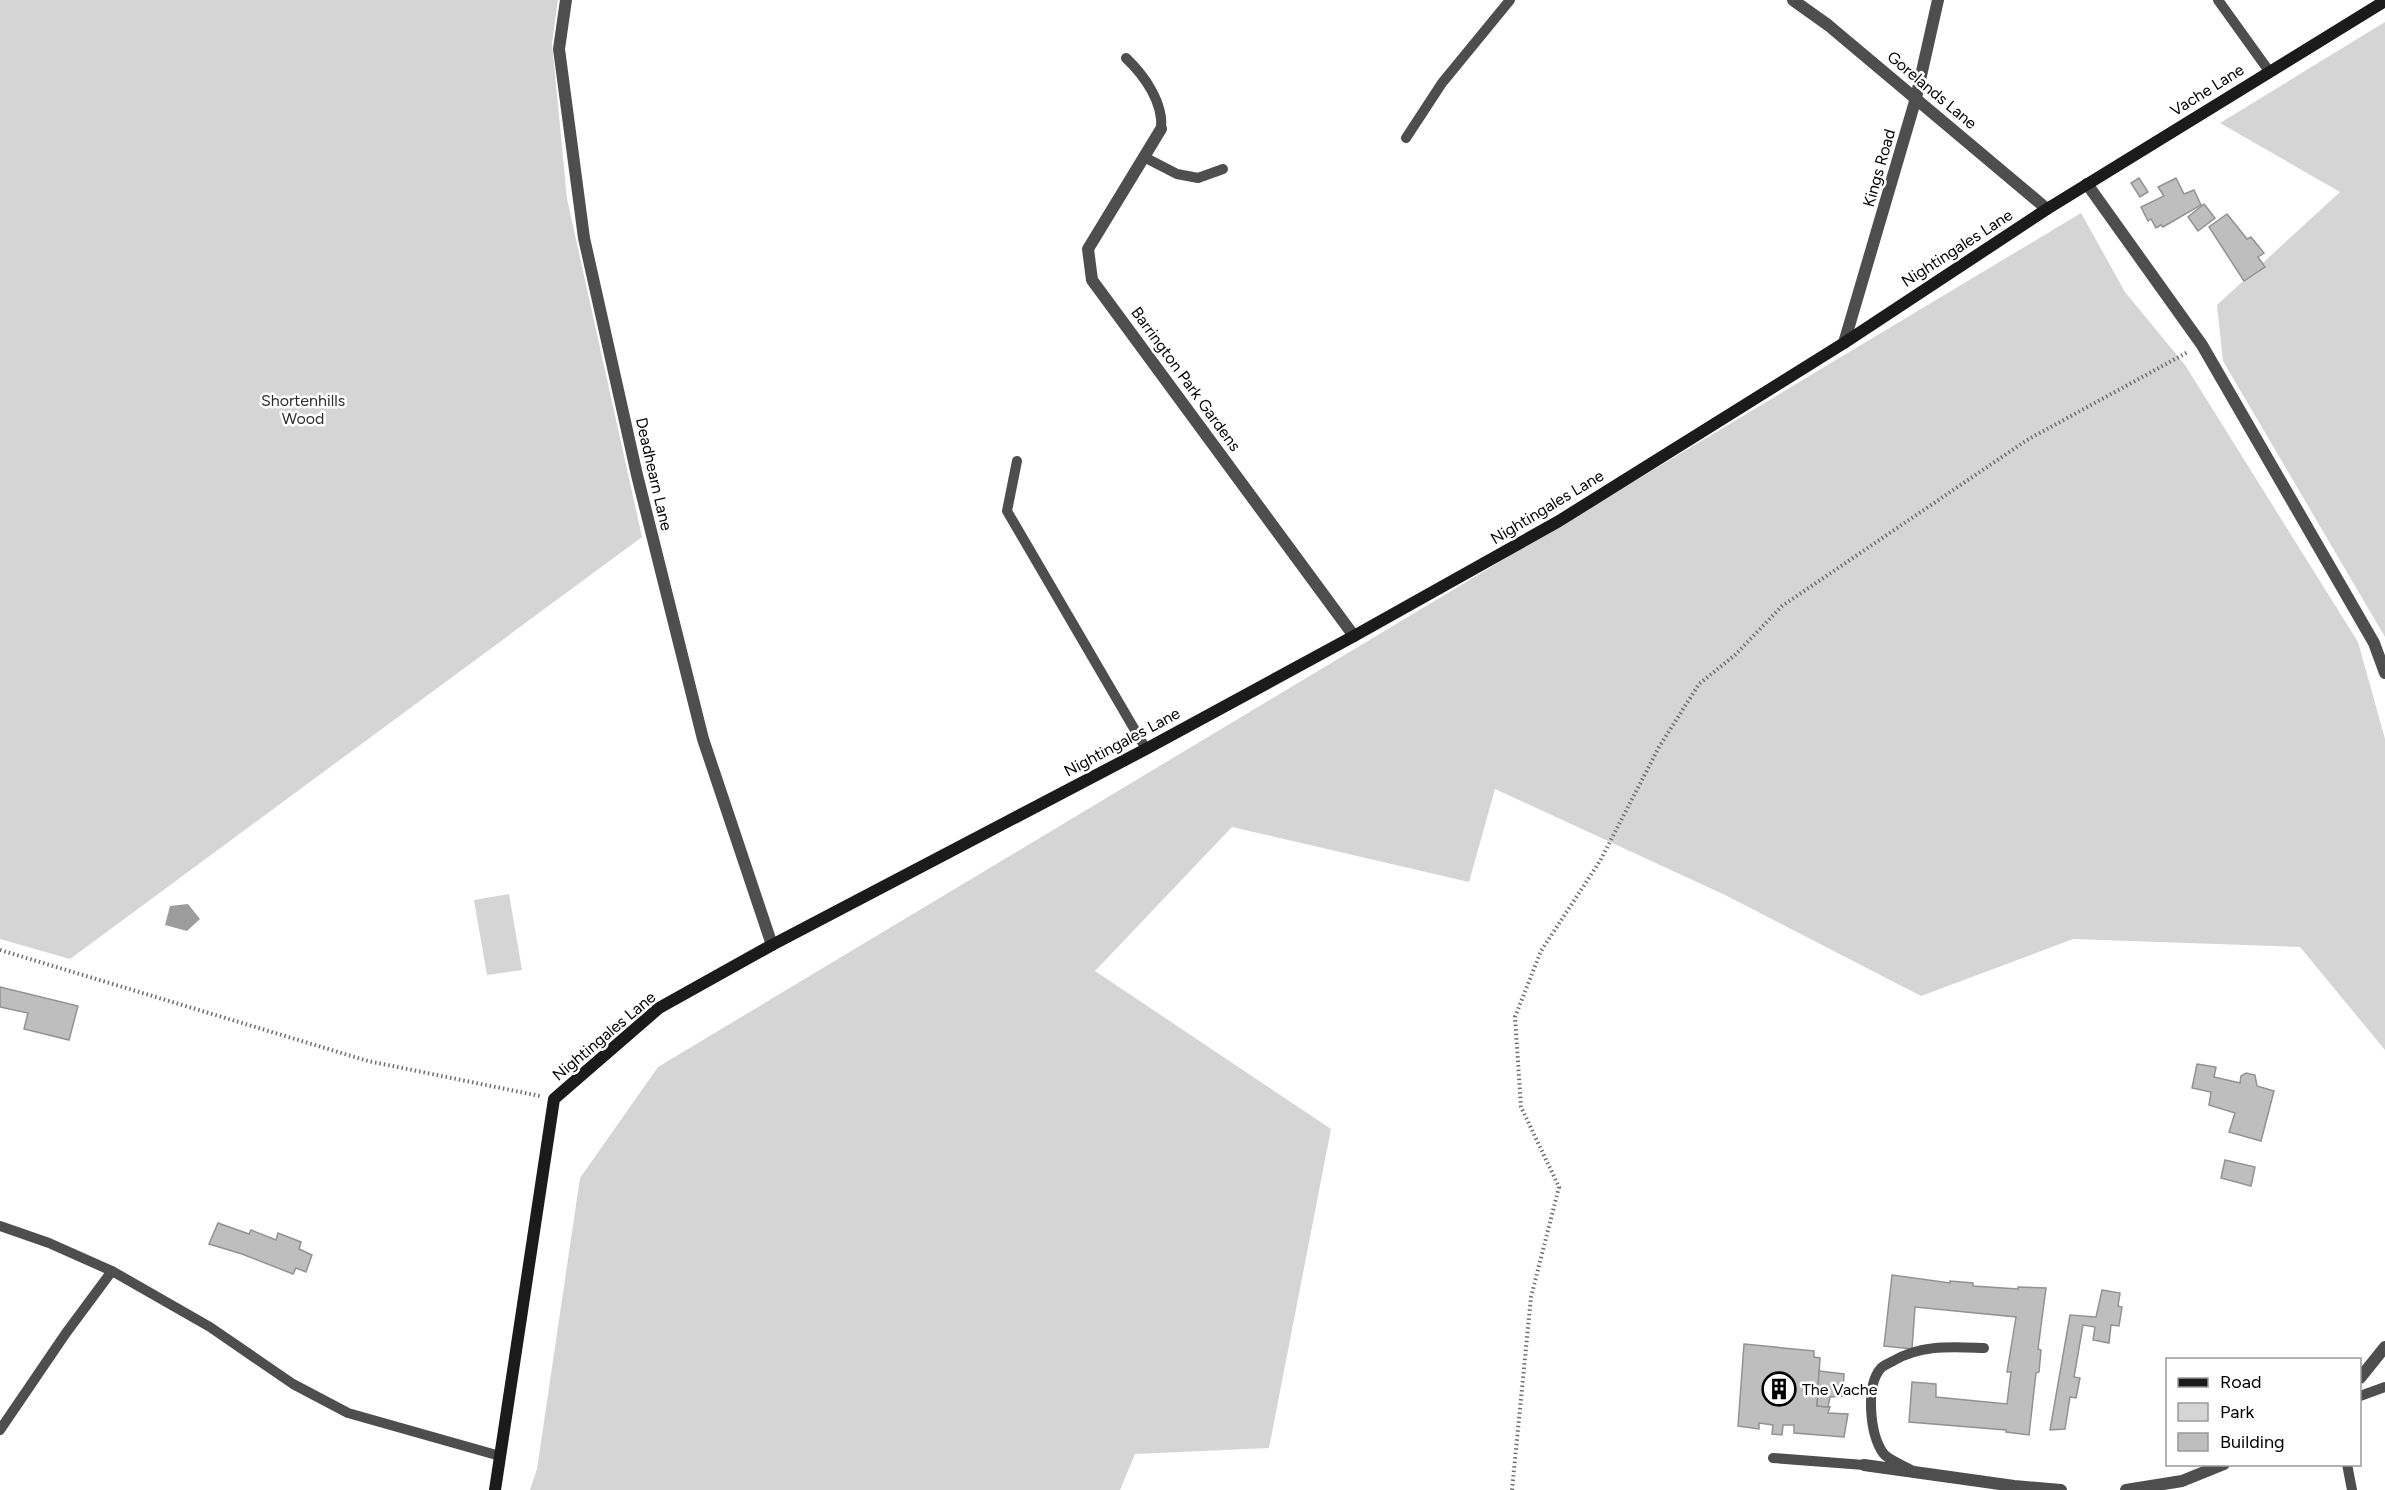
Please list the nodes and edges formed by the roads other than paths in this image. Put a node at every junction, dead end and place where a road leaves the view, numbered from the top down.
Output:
1 (566, 0) edge
2 (1510, 0) edge
3 (1793, 0) edge
4 (1938, 0) edge
5 (2218, 0) edge
6 (2385, 1) edge
7 (1126, 58) dead end
8 (2269, 71) junction
9 (1916, 98) junction
10 (1161, 129) joint
11 (1406, 138) dead end
12 (1144, 157) junction
13 (1223, 169) dead end
14 (2087, 184) junction
15 (2047, 209) junction
16 (1844, 343) junction
17 (1017, 461) dead end
18 (1354, 636) junction
19 (2385, 674) edge
20 (1146, 749) junction
21 (772, 945) junction
22 (0, 1226) edge
23 (112, 1271) junction
24 (2385, 1347) edge
25 (1984, 1348) dead end
26 (2361, 1377) edge
27 (2385, 1387) edge
28 (2361, 1396) edge
29 (0, 1430) edge
30 (500, 1456) junction
31 (1773, 1458) dead end
32 (1864, 1465) joint
33 (2219, 1466) edge
34 (2347, 1466) edge
35 (1911, 1470) junction
36 (495, 1490) edge
37 (2061, 1490) edge
38 (2126, 1490) edge
39 (2352, 1490) edge

1 - 21 street, Deadhearn Lane
2 - 11 lane
3 - 9 street, Gorelands Lane
4 - 9 street, Kings Road
5 - 8 lane
6 - 8 main road, Vache Lane
7 - 10 lane
8 - 14 main road, Vache Lane
9 - 15 street, Gorelands Lane
9 - 16 street, Kings Road
10 - 12 street, Barrington Park Gardens
12 - 13 lane
12 - 18 street, Barrington Park Gardens
14 - 15 main road, Vache Lane
14 - 19 street
15 - 16 main road, Nightingales Lane
16 - 18 main road, Nightingales Lane
17 - 20 lane
18 - 20 main road, Nightingales Lane
20 - 21 main road, Nightingales Lane
21 - 30 main road, Nightingales Lane
22 - 23 lane
23 - 29 lane
23 - 30 lane
24 - 26 street
25 - 35 lane
27 - 28 lane
30 - 36 main road, Nightingales Lane
31 - 32 lane
32 - 35 street
33 - 38 street
34 - 39 lane
35 - 37 street

